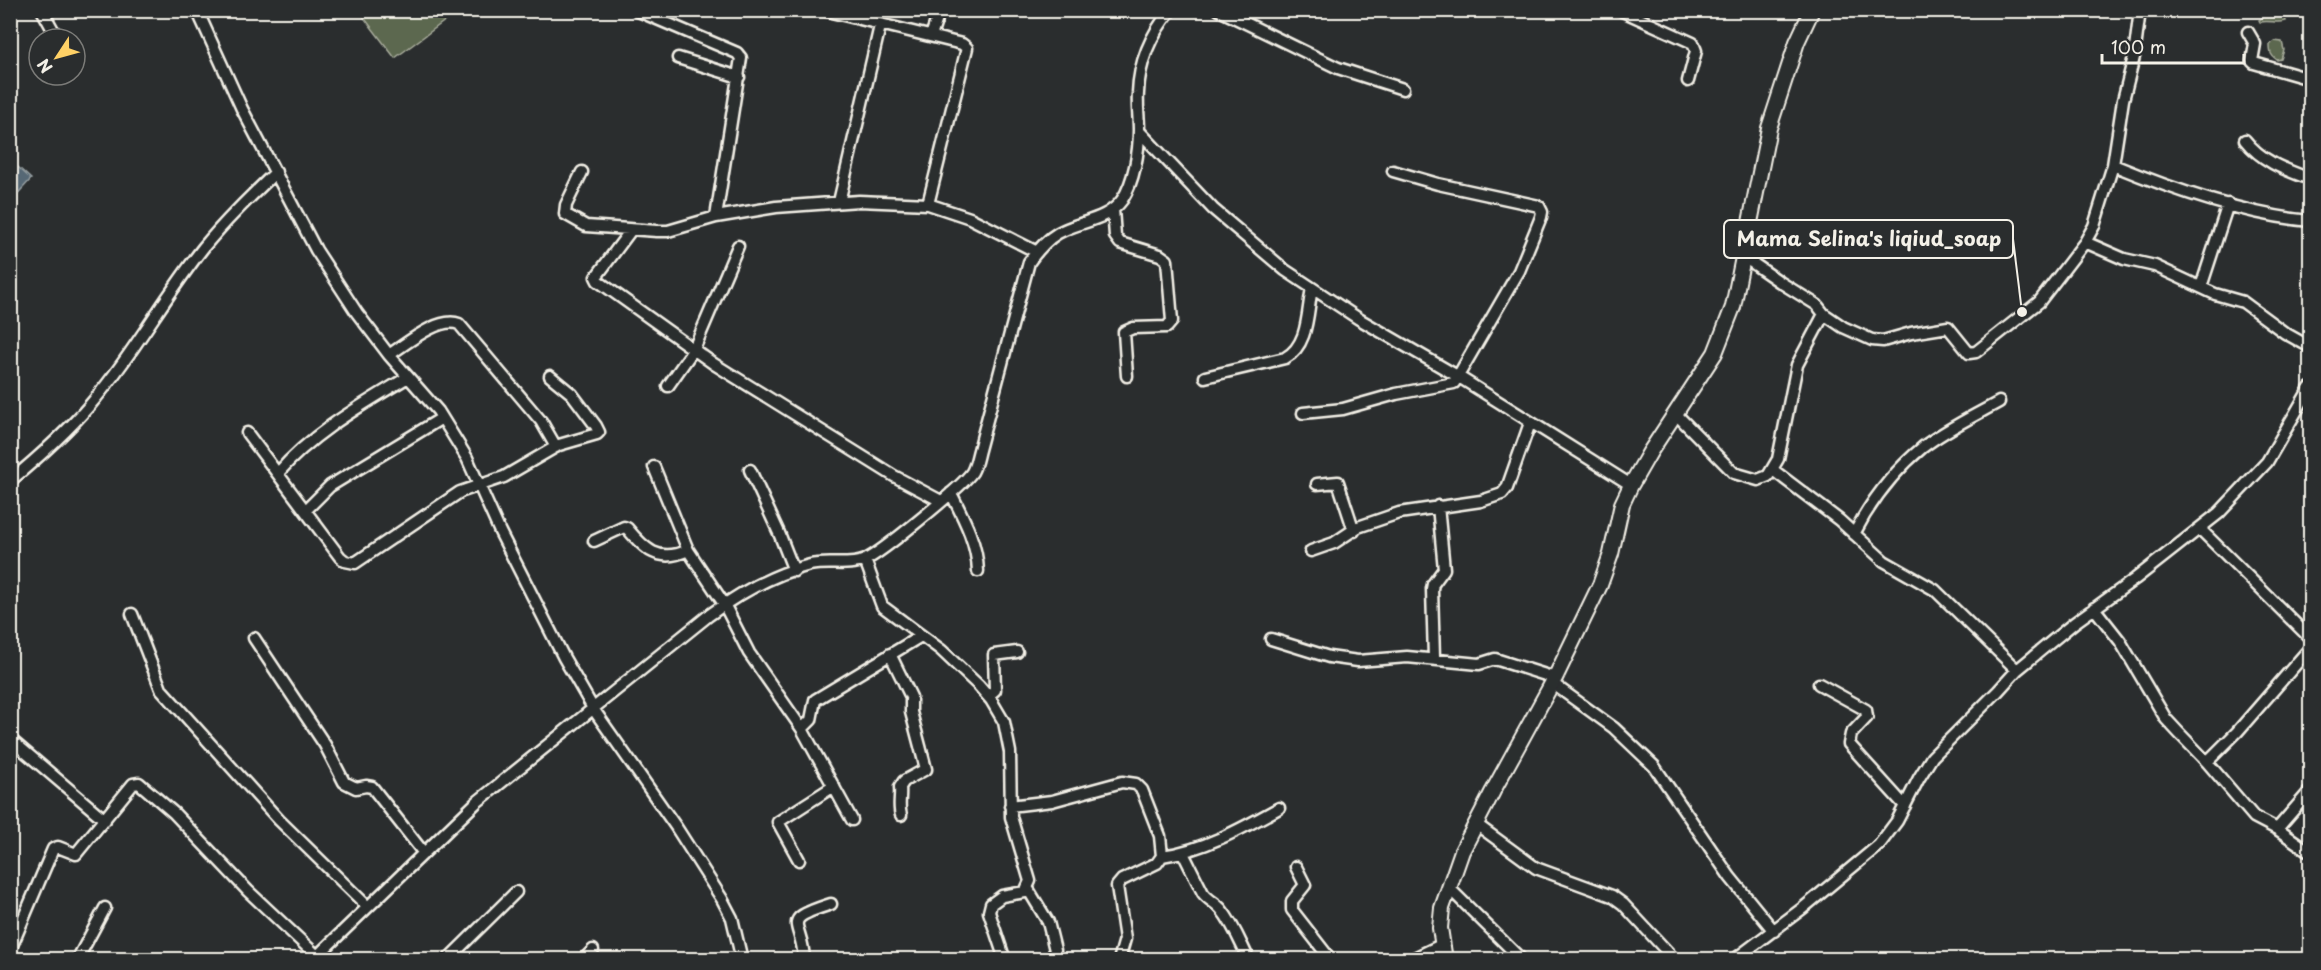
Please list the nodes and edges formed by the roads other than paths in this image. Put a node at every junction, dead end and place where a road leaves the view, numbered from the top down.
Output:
1 (42, 10) edge
2 (197, 10) edge
3 (636, 10) edge
4 (823, 10) edge
5 (940, 10) edge
6 (1171, 10) edge
7 (1219, 10) edge
8 (1620, 10) edge
9 (2140, 10) edge
10 (1808, 12) edge
11 (651, 13) edge
12 (880, 26) junction
13 (51, 27) edge
14 (2248, 32) dead end
15 (931, 36) junction
16 (678, 58) dead end
17 (739, 77) junction
18 (2310, 79) edge
19 (1688, 81) dead end
20 (1403, 89) dead end
21 (1139, 131) junction
22 (2245, 140) dead end
23 (2113, 165) junction
24 (1393, 171) dead end
25 (276, 172) junction
26 (582, 172) dead end
27 (2310, 179) edge
28 (839, 202) junction
29 (928, 204) junction
30 (2228, 204) junction
31 (1113, 209) junction
32 (716, 217) junction
33 (2310, 221) edge
34 (631, 230) junction
35 (2085, 242) junction
36 (738, 246) dead end
37 (1037, 252) junction
38 (1744, 256) junction
39 (2201, 287) junction
40 (1312, 288) junction
41 (1824, 314) junction
42 (2310, 346) edge
43 (694, 349) junction
44 (389, 355) junction
45 (550, 376) dead end
46 (1128, 376) dead end
47 (408, 377) junction
48 (1205, 377) dead end
49 (1459, 377) junction
50 (668, 386) dead end
51 (2310, 388) edge
52 (1999, 402) dead end
53 (1303, 413) dead end
54 (1675, 413) junction
55 (442, 418) junction
56 (1530, 423) junction
57 (247, 433) dead end
58 (556, 447) junction
59 (654, 467) dead end
60 (750, 470) dead end
61 (1773, 470) junction
62 (278, 473) junction
63 (10, 481) edge
64 (1317, 484) dead end
65 (479, 485) junction
66 (1631, 485) junction
67 (951, 494) junction
68 (941, 501) junction
69 (1438, 506) junction
70 (306, 510) junction
71 (2200, 529) junction
72 (1354, 531) junction
73 (1854, 534) junction
74 (594, 541) dead end
75 (688, 550) junction
76 (1311, 551) dead end
77 (865, 560) junction
78 (794, 571) junction
79 (978, 571) dead end
80 (724, 604) junction
81 (2094, 608) junction
82 (132, 614) dead end
83 (921, 636) junction
84 (254, 638) dead end
85 (2310, 638) edge
86 (1271, 639) dead end
87 (2310, 648) edge
88 (1017, 652) dead end
89 (890, 654) junction
90 (1434, 658) junction
91 (2017, 670) junction
92 (1554, 681) junction
93 (1819, 684) dead end
94 (988, 696) junction
95 (594, 710) junction
96 (802, 729) junction
97 (10, 739) edge
98 (2207, 762) junction
99 (834, 786) junction
100 (2310, 791) edge
101 (1010, 806) junction
102 (1905, 806) junction
103 (1279, 808) dead end
104 (901, 814) dead end
105 (105, 820) junction
106 (852, 820) dead end
107 (1476, 824) junction
108 (2277, 829) junction
109 (423, 852) junction
110 (2310, 852) edge
111 (1183, 853) junction
112 (1162, 856) junction
113 (799, 860) dead end
114 (1296, 867) dead end
115 (1449, 888) junction
116 (1028, 889) junction
117 (516, 892) dead end
118 (831, 904) dead end
119 (368, 907) junction
120 (105, 908) dead end
121 (1774, 931) junction
122 (1441, 945) junction
123 (10, 950) edge
124 (593, 950) dead end
125 (1055, 950) dead end
126 (315, 958) edge
127 (77, 960) edge
128 (447, 960) edge
129 (583, 960) edge
130 (742, 960) edge
131 (804, 960) edge
132 (1005, 960) edge
133 (1119, 960) edge
134 (1249, 960) edge
135 (1331, 960) edge
136 (1410, 960) edge
137 (1445, 960) edge
138 (1522, 960) edge
139 (1675, 960) edge
140 (1734, 960) edge

1 - 13 street
2 - 25 street
3 - 11 street
4 - 12 street
5 - 15 street
6 - 21 street
7 - 20 street
8 - 19 street
9 - 23 street
10 - 38 street
11 - 17 street
12 - 15 street
12 - 28 street
14 - 18 street
15 - 29 street
16 - 17 street
17 - 32 street
21 - 31 street
21 - 40 street
22 - 27 street
23 - 30 street
23 - 35 street
24 - 49 street
25 - 44 street
25 - 63 street
26 - 34 street
28 - 29 street
28 - 32 street
29 - 37 street
30 - 33 street
30 - 39 street
31 - 37 street
31 - 46 street
32 - 34 street
34 - 43 street
35 - 39 street
35 - 41 street
36 - 43 street
37 - 67 street
38 - 41 street
38 - 54 street
39 - 42 street
40 - 48 street
40 - 49 street
41 - 61 street
43 - 50 street
43 - 68 street
44 - 47 street
44 - 58 street
45 - 58 street
47 - 55 street
47 - 62 street
49 - 53 street
49 - 56 street
51 - 71 street
52 - 73 street
54 - 61 street
54 - 66 street
55 - 65 street
55 - 70 street
56 - 66 street
56 - 69 street
57 - 62 street
58 - 65 street
59 - 75 street
60 - 78 street
61 - 73 street
62 - 70 street
64 - 72 street
65 - 70 street
65 - 95 street
66 - 92 street
67 - 68 street
67 - 79 street
68 - 77 street
69 - 72 street
69 - 90 street
71 - 81 street
71 - 85 street
72 - 76 street
73 - 91 street
74 - 75 street
75 - 80 street
77 - 78 street
77 - 83 street
78 - 80 street
80 - 95 street
80 - 96 street
81 - 91 street
81 - 98 street
82 - 119 street
83 - 89 street
83 - 94 street
84 - 109 street
86 - 90 street
87 - 98 street
88 - 94 street
89 - 96 street
89 - 104 street
90 - 92 street
91 - 102 street
92 - 107 street
92 - 121 street
93 - 102 street
94 - 101 street
95 - 109 street
95 - 130 street
96 - 99 street
97 - 105 street
98 - 108 street
99 - 106 street
99 - 113 street
100 - 108 street
101 - 112 street
101 - 116 street
102 - 121 street
103 - 111 street
105 - 123 street
105 - 126 street
107 - 115 street
107 - 139 street
108 - 110 street
109 - 119 street
111 - 112 street
111 - 134 street
112 - 133 street
114 - 135 street
115 - 122 street
115 - 138 street
116 - 125 street
116 - 132 street
117 - 128 street
118 - 131 street
119 - 126 street
120 - 127 street
121 - 140 street
122 - 136 street
122 - 137 street
124 - 129 street

